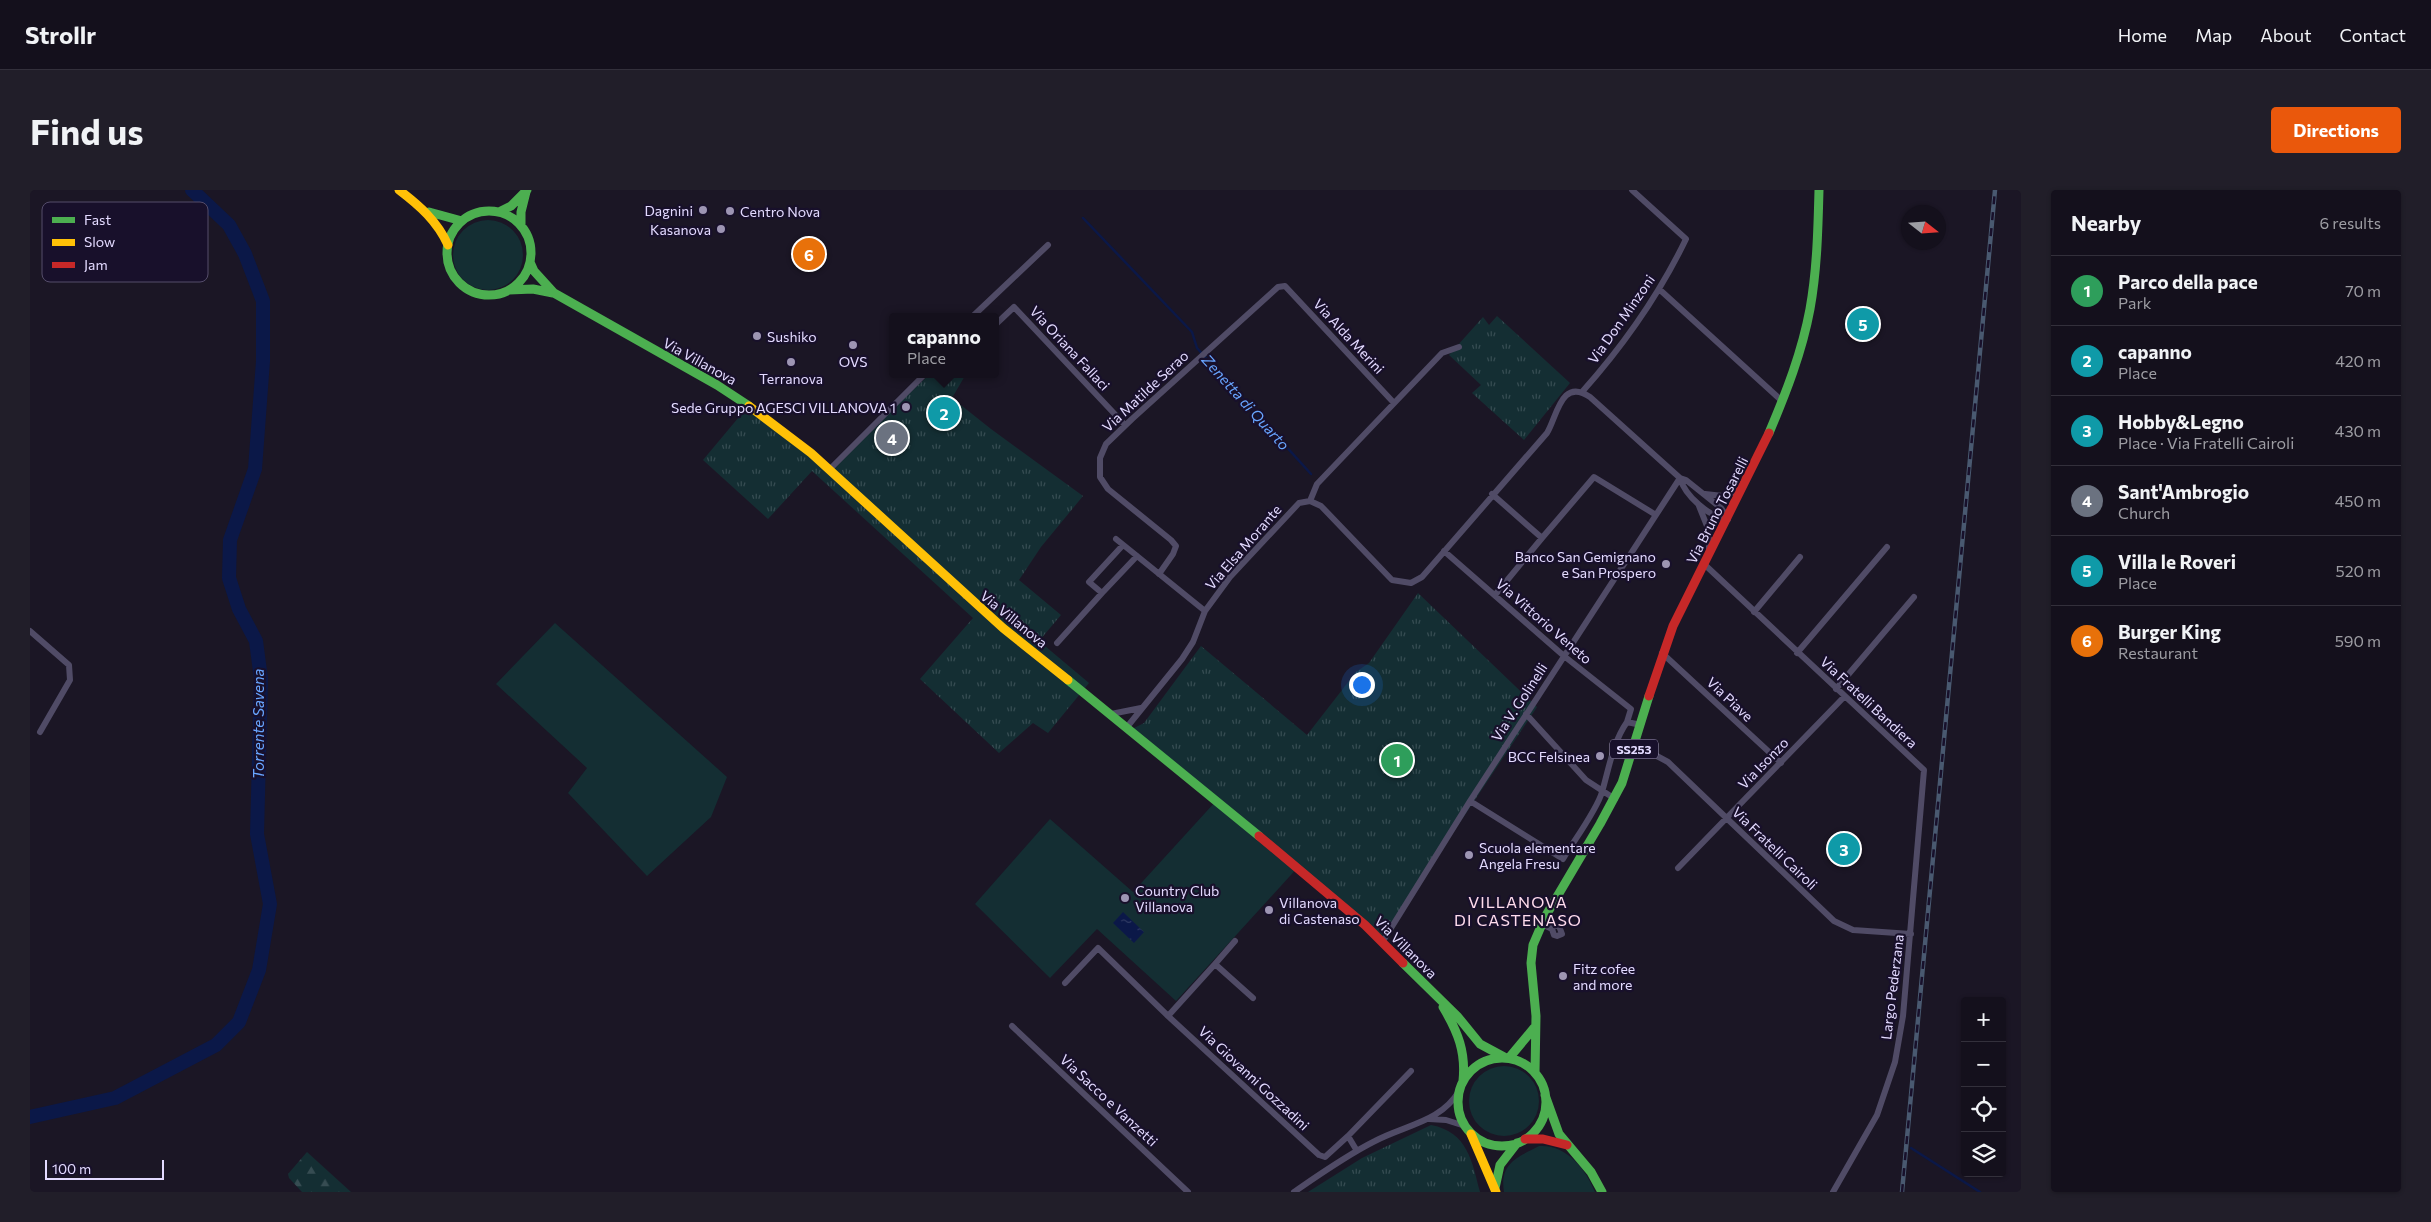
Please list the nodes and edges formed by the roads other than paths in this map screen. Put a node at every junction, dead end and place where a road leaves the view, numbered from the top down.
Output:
1 (399, 190) edge
2 (1632, 190) edge
3 (1819, 190) edge
4 (527, 191) edge
5 (428, 212) junction
6 (499, 212) junction
7 (462, 221) junction
8 (521, 226) junction
9 (448, 244) junction
10 (1048, 245) dead end
11 (530, 262) junction
12 (1285, 286) joint
13 (1659, 288) junction
14 (508, 290) junction
15 (554, 294) junction
16 (978, 313) edge
17 (999, 321) edge
18 (1459, 347) dead end
19 (921, 378) edge
20 (1582, 392) junction
21 (1782, 401) junction
22 (1394, 403) junction
23 (1125, 425) junction
24 (828, 470) junction
25 (1680, 478) junction
26 (1744, 488) junction
27 (1703, 493) junction
28 (1492, 494) junction
29 (1310, 501) junction
30 (1698, 502) junction
31 (1656, 515) junction
32 (1728, 519) junction
33 (1542, 538) junction
34 (1116, 539) dead end
35 (1123, 545) junction
36 (1887, 547) dead end
37 (1444, 551) junction
38 (1709, 555) junction
39 (1137, 556) junction
40 (1800, 557) dead end
41 (1704, 564) junction
42 (1159, 574) junction
43 (1102, 593) junction
44 (1495, 595) junction
45 (1914, 597) dead end
46 (1205, 611) junction
47 (1754, 612) junction
48 (30, 631) edge
49 (1056, 643) dead end
50 (1662, 653) junction
51 (1797, 653) junction
52 (1564, 656) junction
53 (1836, 689) junction
54 (1844, 697) junction
55 (1142, 708) junction
56 (1111, 714) junction
57 (1526, 714) junction
58 (1627, 722) junction
59 (1641, 725) junction
60 (1128, 727) junction
61 (40, 732) dead end
62 (1634, 748) junction
63 (1781, 763) junction
64 (1924, 770) joint
65 (1602, 792) junction
66 (1615, 799) junction
67 (1470, 801) junction
68 (1727, 818) junction
69 (1678, 868) dead end
70 (1542, 924) junction
71 (1552, 929) dead end
72 (1911, 934) junction
73 (1235, 941) dead end
74 (1383, 941) junction
75 (1215, 964) junction
76 (1065, 983) dead end
77 (1436, 996) junction
78 (1253, 998) dead end
79 (1168, 1016) junction
80 (1536, 1025) junction
81 (1012, 1026) dead end
82 (1507, 1058) junction
83 (1410, 1071) dead end
84 (1535, 1072) junction
85 (1463, 1082) junction
86 (1459, 1091) junction
87 (1545, 1095) junction
88 (1428, 1120) junction
89 (1468, 1129) junction
90 (1348, 1136) junction
91 (1521, 1141) junction
92 (1567, 1145) junction
93 (1357, 1151) junction
94 (1496, 1190) edge
95 (1188, 1192) edge
96 (1294, 1192) edge
97 (1602, 1192) edge
98 (1833, 1192) edge

1 - 5 main road
2 - 13 street, Via Don Minzoni
3 - 21 main road, Via Bruno Tosarelli / SS253
4 - 6 main road
4 - 8 main road
5 - 7 main road
5 - 9 main road
6 - 7 main road
6 - 8 main road
7 - 9 main road
8 - 11 main road
9 - 14 main road
10 - 16 street
11 - 14 main road
11 - 15 main road, Via Villanova
12 - 22 street, Via Alda Merini
12 - 23 street, Via Matilde Serao
13 - 20 street, Via Don Minzoni
13 - 21 street
14 - 15 main road, Via Villanova
15 - 24 main road, Via Villanova
17 - 23 street, Via Oriana Fallaci
18 - 22 street
19 - 24 street
20 - 25 street
20 - 28 street, Via Don Minzoni
21 - 26 main road, Via Bruno Tosarelli / SS253
22 - 29 street
23 - 42 street, Via Matilde Serao
24 - 56 main road, Via Villanova
25 - 27 street
25 - 30 street
25 - 31 street, Via V. Golinelli
26 - 27 street
26 - 32 main road, Via Bruno Tosarelli / SS253
27 - 32 street
28 - 33 street
28 - 37 street, Via Don Minzoni
29 - 37 street, Via Don Minzoni
29 - 46 street, Via Elsa Morante
30 - 32 street
30 - 38 street
31 - 33 street
31 - 52 street, Via V. Golinelli
32 - 38 main road, Via Bruno Tosarelli / SS253
33 - 44 street
34 - 35 street
35 - 39 street
35 - 43 street
36 - 51 street
37 - 44 street, Via Vittorio Veneto
38 - 41 main road, Via Bruno Tosarelli / SS253
39 - 42 street
39 - 43 street
40 - 47 street
41 - 47 street, Via Fratelli Bandiera
41 - 50 main road, Via Bruno Tosarelli / SS253
42 - 46 street
43 - 49 street
44 - 52 street, Via Vittorio Veneto
45 - 53 street
46 - 55 street, Via Elsa Morante
47 - 51 street, Via Fratelli Bandiera
48 - 61 street
50 - 59 main road, Via Bruno Tosarelli / SS253
50 - 63 street, Via Piave
51 - 53 street, Via Fratelli Bandiera
52 - 57 street, Via V. Golinelli
52 - 58 street, Via Vittorio Veneto
53 - 54 street, Via Fratelli Bandiera
54 - 63 street, Via Isonzo
54 - 64 street, Via Fratelli Bandiera
55 - 56 street
55 - 60 street, Via Elsa Morante
56 - 60 main road, Via Villanova
57 - 65 street
57 - 67 street, Via V. Golinelli
58 - 59 street
58 - 65 street
59 - 62 main road, Via Bruno Tosarelli / SS253
60 - 74 main road, Via Villanova
62 - 66 main road, Via Bruno Tosarelli / SS253
62 - 68 street, Via Fratelli Cairoli
63 - 68 street, Via Isonzo
64 - 72 street, Largo Pederzana
65 - 66 street
65 - 67 street
66 - 70 main road, Via Bruno Tosarelli / SS253
67 - 74 street, Via V. Golinelli
68 - 69 street, Via Isonzo
68 - 72 street, Via Fratelli Cairoli
70 - 71 street
70 - 80 main road, Via Bruno Tosarelli / SS253
72 - 98 street, Largo Pederzana
73 - 75 street
74 - 77 main road, Via Villanova
75 - 78 street
75 - 79 street
76 - 79 street, Via Giovanni Gozzadini
77 - 82 main road, Via Villanova
77 - 85 main road, Via Villanova
79 - 90 street, Via Giovanni Gozzadini
80 - 82 main road
80 - 84 main road, Via Bruno Tosarelli / SS253
81 - 95 street, Via Sacco e Vanzetti
82 - 84 main road
82 - 85 main road
83 - 90 street
84 - 87 main road, SS253
85 - 86 main road
86 - 88 street
86 - 89 main road
87 - 91 main road
87 - 92 main road
88 - 89 street
88 - 93 street
89 - 91 main road
89 - 94 main road
90 - 93 street
91 - 92 main road
91 - 94 main road
92 - 97 main road
93 - 96 street

